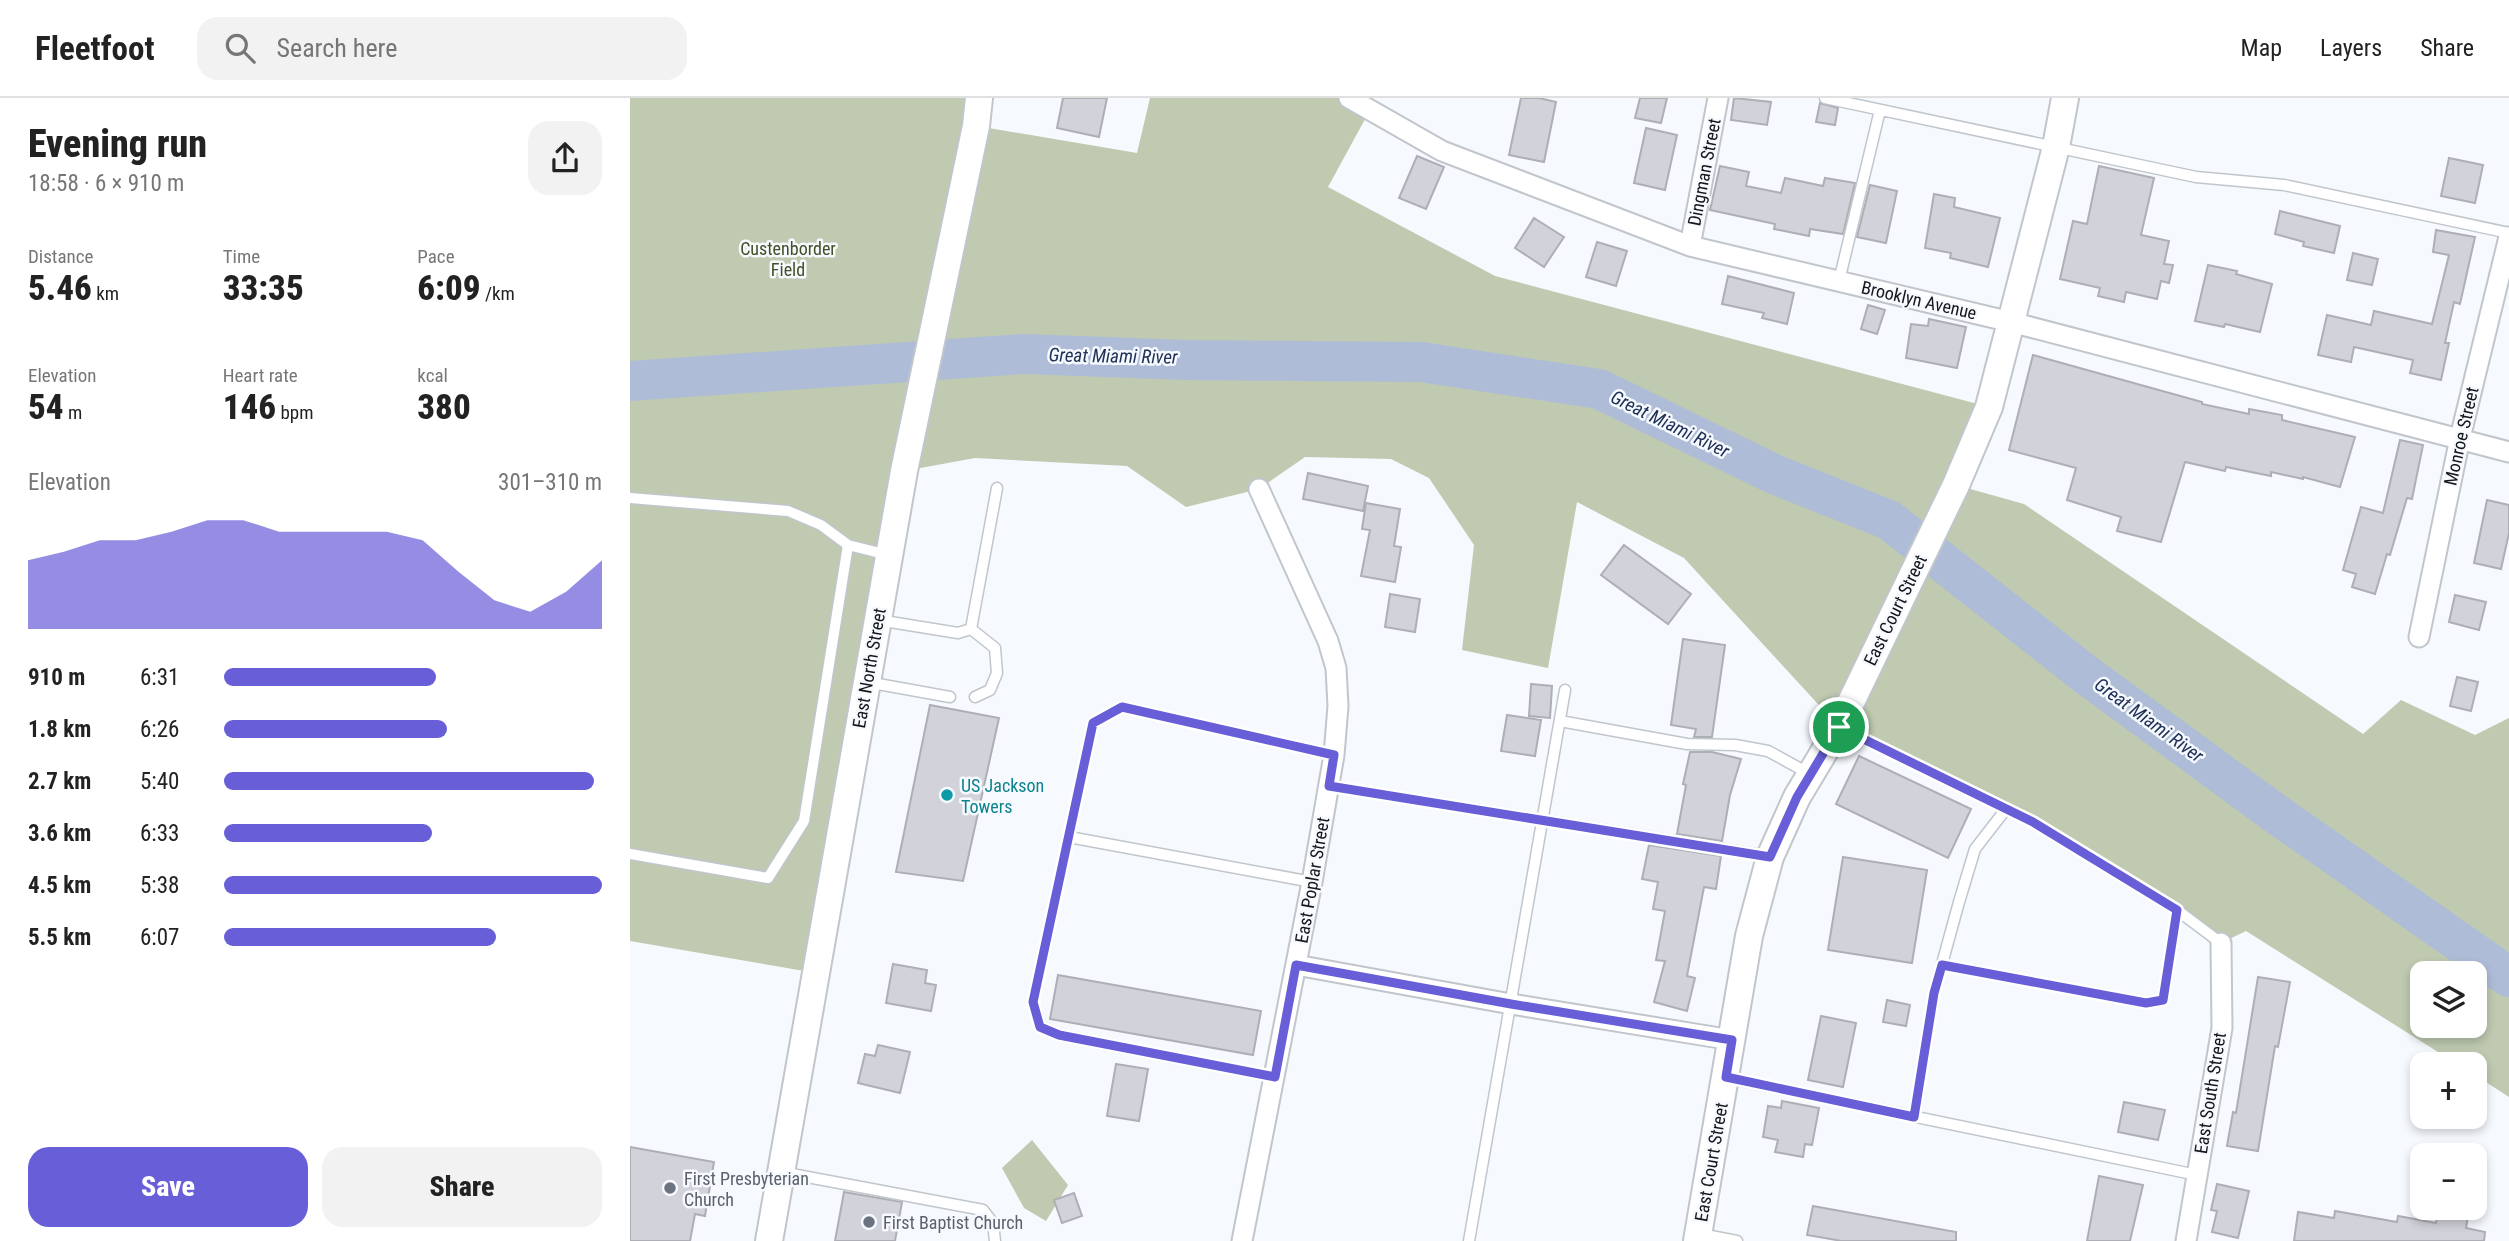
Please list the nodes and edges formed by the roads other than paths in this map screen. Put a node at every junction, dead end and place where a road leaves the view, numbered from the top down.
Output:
1 (979, 98) edge
2 (1349, 98) edge
3 (1718, 98) edge
4 (1825, 98) edge
5 (2065, 98) edge
6 (1880, 110) junction
7 (2056, 147) junction
8 (2509, 235) edge
9 (1690, 246) junction
10 (1839, 281) junction
11 (2011, 322) junction
12 (2460, 438) junction
13 (2509, 452) edge
14 (997, 488) dead end
15 (1259, 489) dead end
16 (630, 498) edge
17 (848, 545) junction
18 (889, 555) junction
19 (878, 620) junction
20 (971, 629) junction
21 (2418, 637) dead end
22 (867, 682) junction
23 (1565, 690) dead end
24 (950, 696) dead end
25 (975, 697) dead end
26 (1560, 721) junction
27 (1839, 727) junction
28 (1334, 755) junction
29 (1811, 774) junction
30 (1329, 786) junction
31 (2006, 809) junction
32 (1544, 820) junction
33 (1069, 837) junction
34 (630, 854) edge
35 (1770, 857) junction
36 (1312, 882) junction
37 (2177, 910) junction
38 (2221, 943) joint
39 (1296, 965) junction
40 (1942, 965) junction
41 (1511, 1004) junction
42 (1732, 1040) junction
43 (1275, 1077) junction
44 (1726, 1077) junction
45 (1914, 1117) junction
46 (781, 1172) junction
47 (2197, 1175) junction
48 (1698, 1237) edge
49 (769, 1241) edge
50 (995, 1241) edge
51 (1242, 1241) edge
52 (1469, 1241) edge
53 (1737, 1241) edge
54 (2186, 1241) edge

1 - 18 main road, East North Street
2 - 9 street, Brooklyn Avenue
3 - 9 street, Dingman Street
4 - 6 lane
5 - 7 main road, East Court Street
6 - 7 lane
6 - 10 lane
7 - 8 lane
7 - 11 main road, East Court Street
8 - 12 street, Monroe Street
9 - 10 street, Brooklyn Avenue
10 - 11 street, Brooklyn Avenue
11 - 12 street, Brooklyn Avenue
11 - 27 main road, East Court Street
12 - 13 street, Brooklyn Avenue
12 - 21 street, Monroe Street
14 - 20 lane
15 - 28 street, East Poplar Street
16 - 17 lane
17 - 18 lane
17 - 34 lane
18 - 19 main road, East North Street
19 - 20 lane
19 - 22 main road, East North Street
20 - 25 lane
22 - 24 lane
22 - 46 main road, East North Street
23 - 26 lane
26 - 29 lane
26 - 32 lane
27 - 29 main road, East Court Street
27 - 31 lane
28 - 30 street, East Poplar Street
28 - 33 lane
29 - 35 main road, East Court Street
30 - 32 lane
30 - 36 street, East Poplar Street
31 - 37 lane
31 - 40 lane
32 - 35 lane
32 - 41 lane
33 - 36 lane
33 - 43 lane
35 - 42 main road, East Court Street
36 - 39 street, East Poplar Street
37 - 38 lane
37 - 40 lane
38 - 47 street, East South Street
39 - 41 street
39 - 43 street, East Poplar Street
40 - 45 lane
41 - 42 street
41 - 52 lane
42 - 44 main road, East Court Street
43 - 51 street, East Poplar Street
44 - 45 lane
44 - 48 main road, East Court Street
45 - 47 lane
46 - 49 main road, East North Street
46 - 50 lane
47 - 54 street, East South Street
48 - 53 lane

